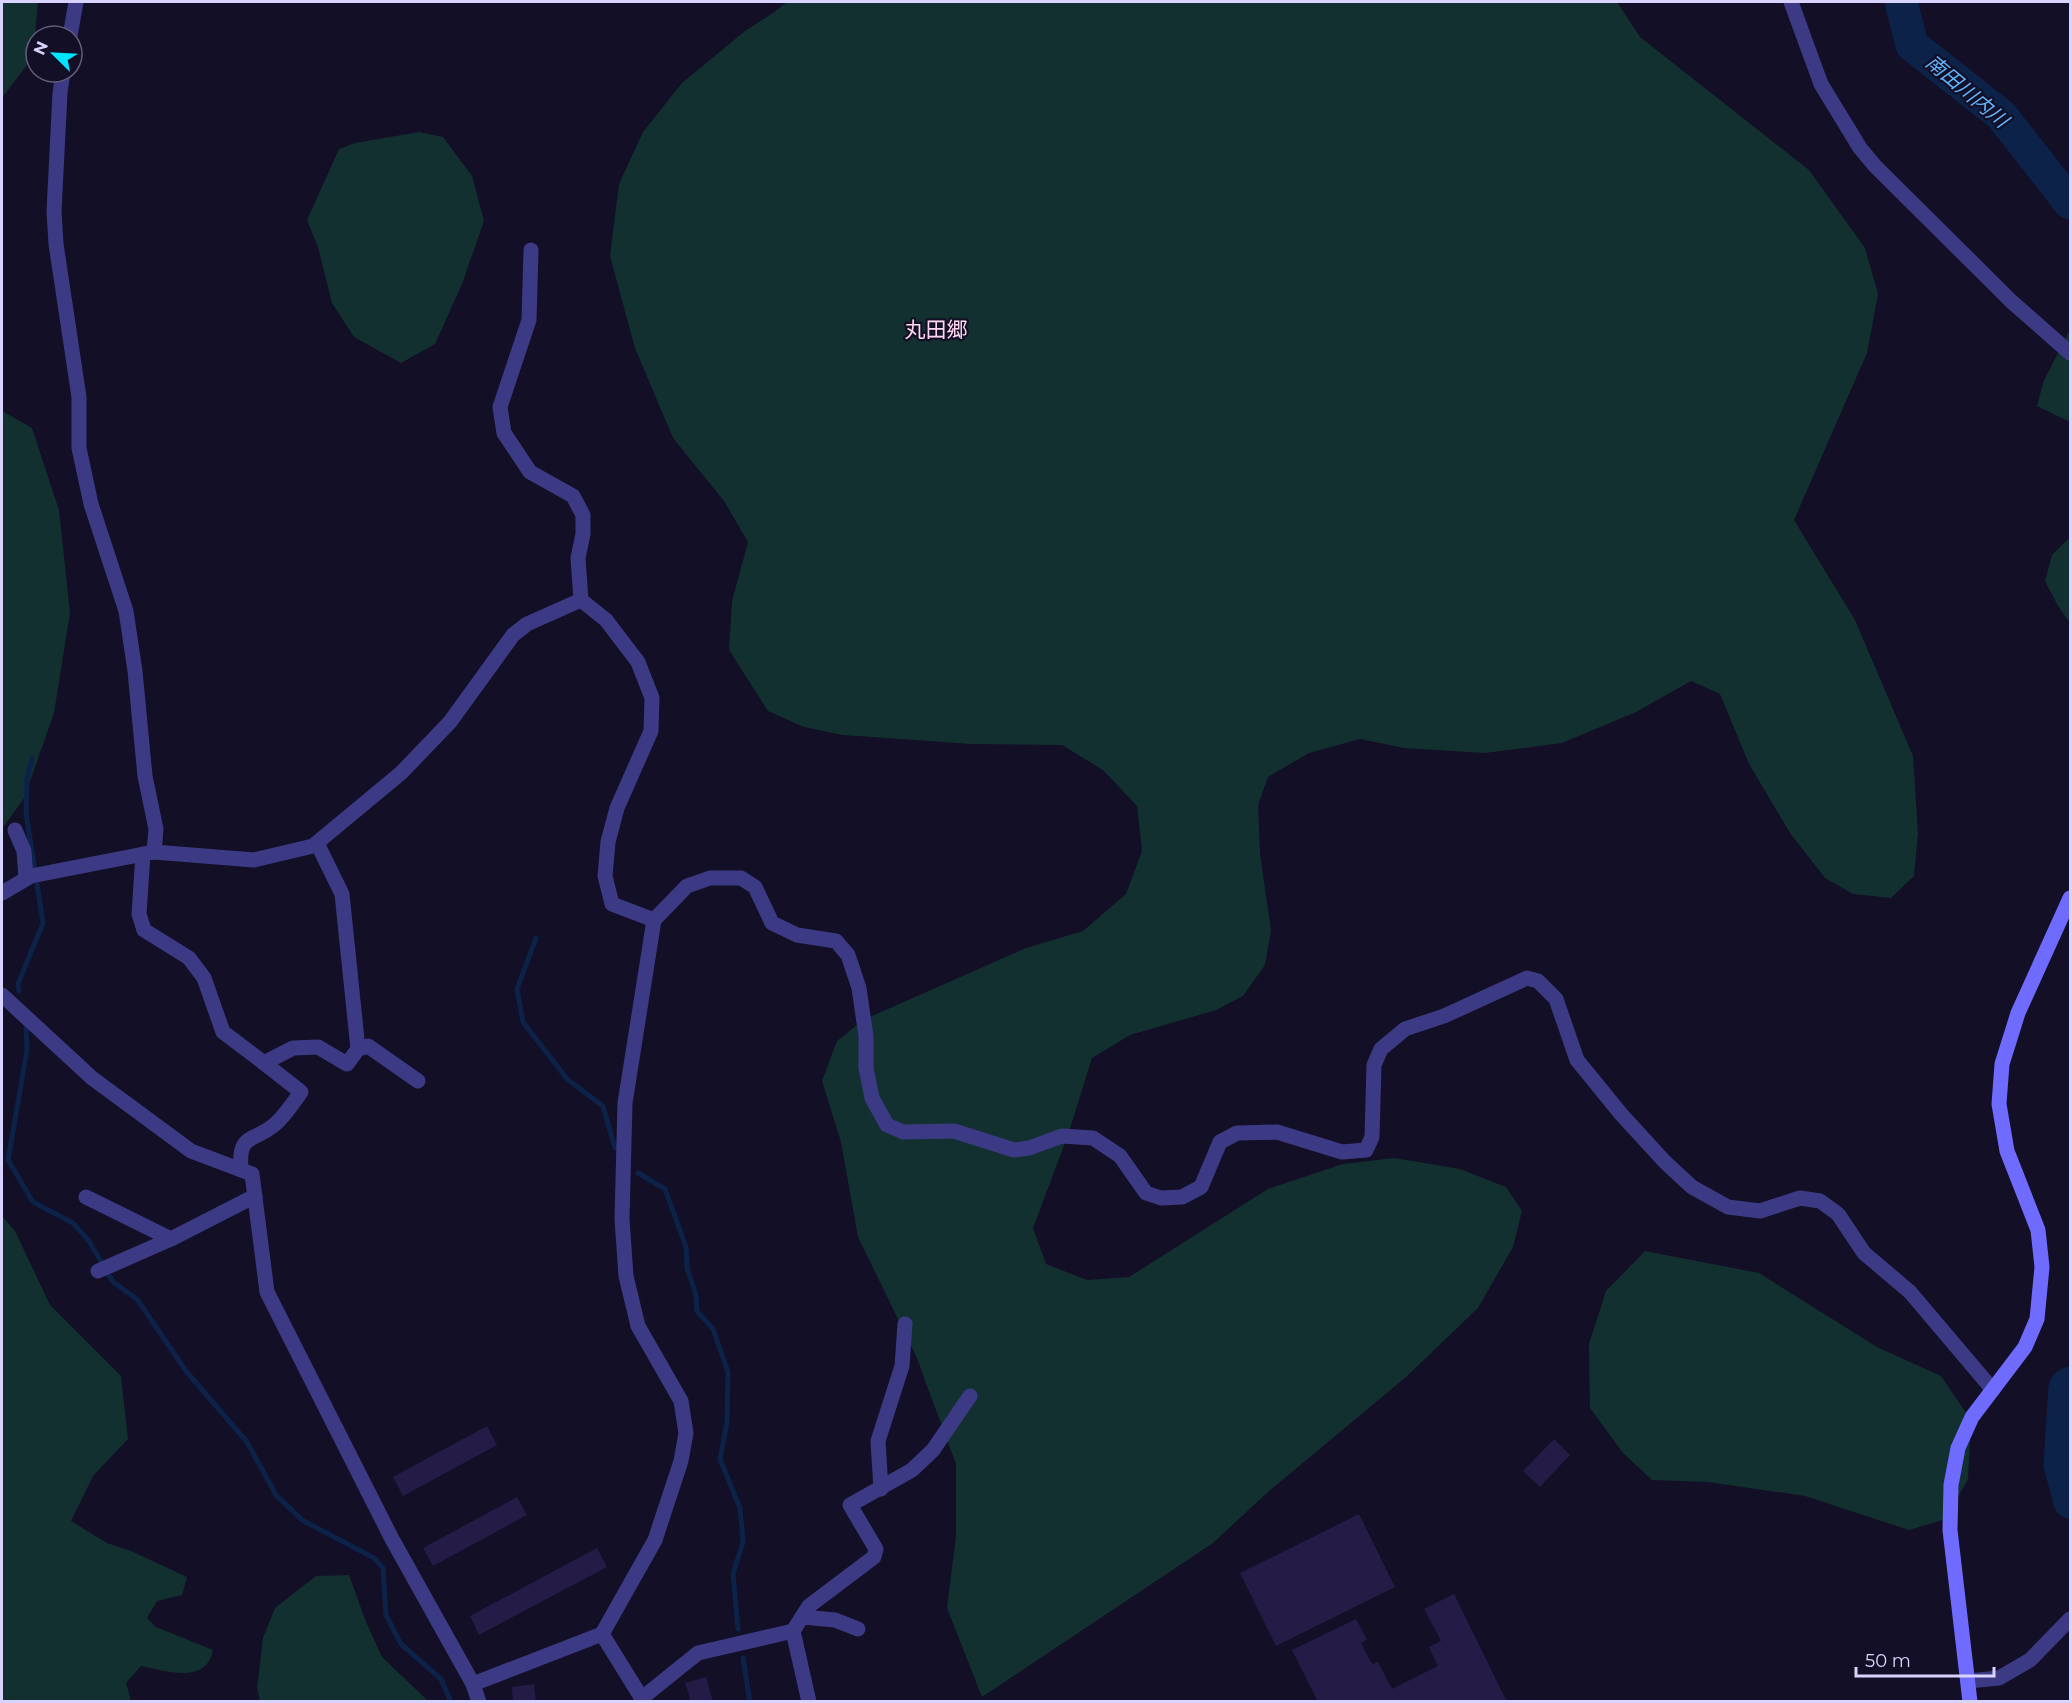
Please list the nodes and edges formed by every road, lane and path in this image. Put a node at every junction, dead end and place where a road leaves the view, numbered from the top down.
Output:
1 (76, 2) edge
2 (1791, 2) edge
3 (72, 24) edge
4 (61, 84) edge
5 (531, 250) dead end
6 (2070, 353) edge
7 (581, 600) junction
8 (15, 830) dead end
9 (317, 843) junction
10 (148, 853) junction
11 (32, 876) junction
12 (2, 893) edge
13 (2070, 898) edge
14 (654, 920) junction
15 (3, 1001) edge
16 (358, 1049) junction
17 (264, 1064) junction
18 (418, 1081) dead end
19 (241, 1170) junction
20 (255, 1196) junction
21 (86, 1197) dead end
22 (171, 1239) junction
23 (105, 1268) dead end
24 (905, 1324) dead end
25 (1993, 1390) junction
26 (970, 1396) dead end
27 (881, 1489) junction
28 (802, 1617) junction
29 (2070, 1621) edge
30 (858, 1629) dead end
31 (793, 1631) junction
32 (602, 1635) junction
33 (1968, 1681) junction
34 (472, 1684) junction
35 (643, 1700) edge
36 (479, 1701) edge
37 (809, 1701) edge
38 (1970, 1701) edge

1 - 3 street
2 - 6 street
4 - 10 street
5 - 7 street
7 - 9 street
7 - 14 street
8 - 11 street
9 - 10 street
9 - 16 street
10 - 11 street
10 - 17 street
11 - 12 street
13 - 25 street
14 - 25 street
14 - 32 street
15 - 19 street
16 - 17 street
16 - 18 street
17 - 19 street
19 - 20 street
20 - 22 street
20 - 34 street
21 - 22 street
22 - 23 street
24 - 27 street
25 - 33 street
26 - 27 street
27 - 28 street
28 - 30 street
28 - 31 street
29 - 33 street
31 - 35 street
31 - 37 street
32 - 34 street
32 - 35 street
33 - 38 street
34 - 36 street

